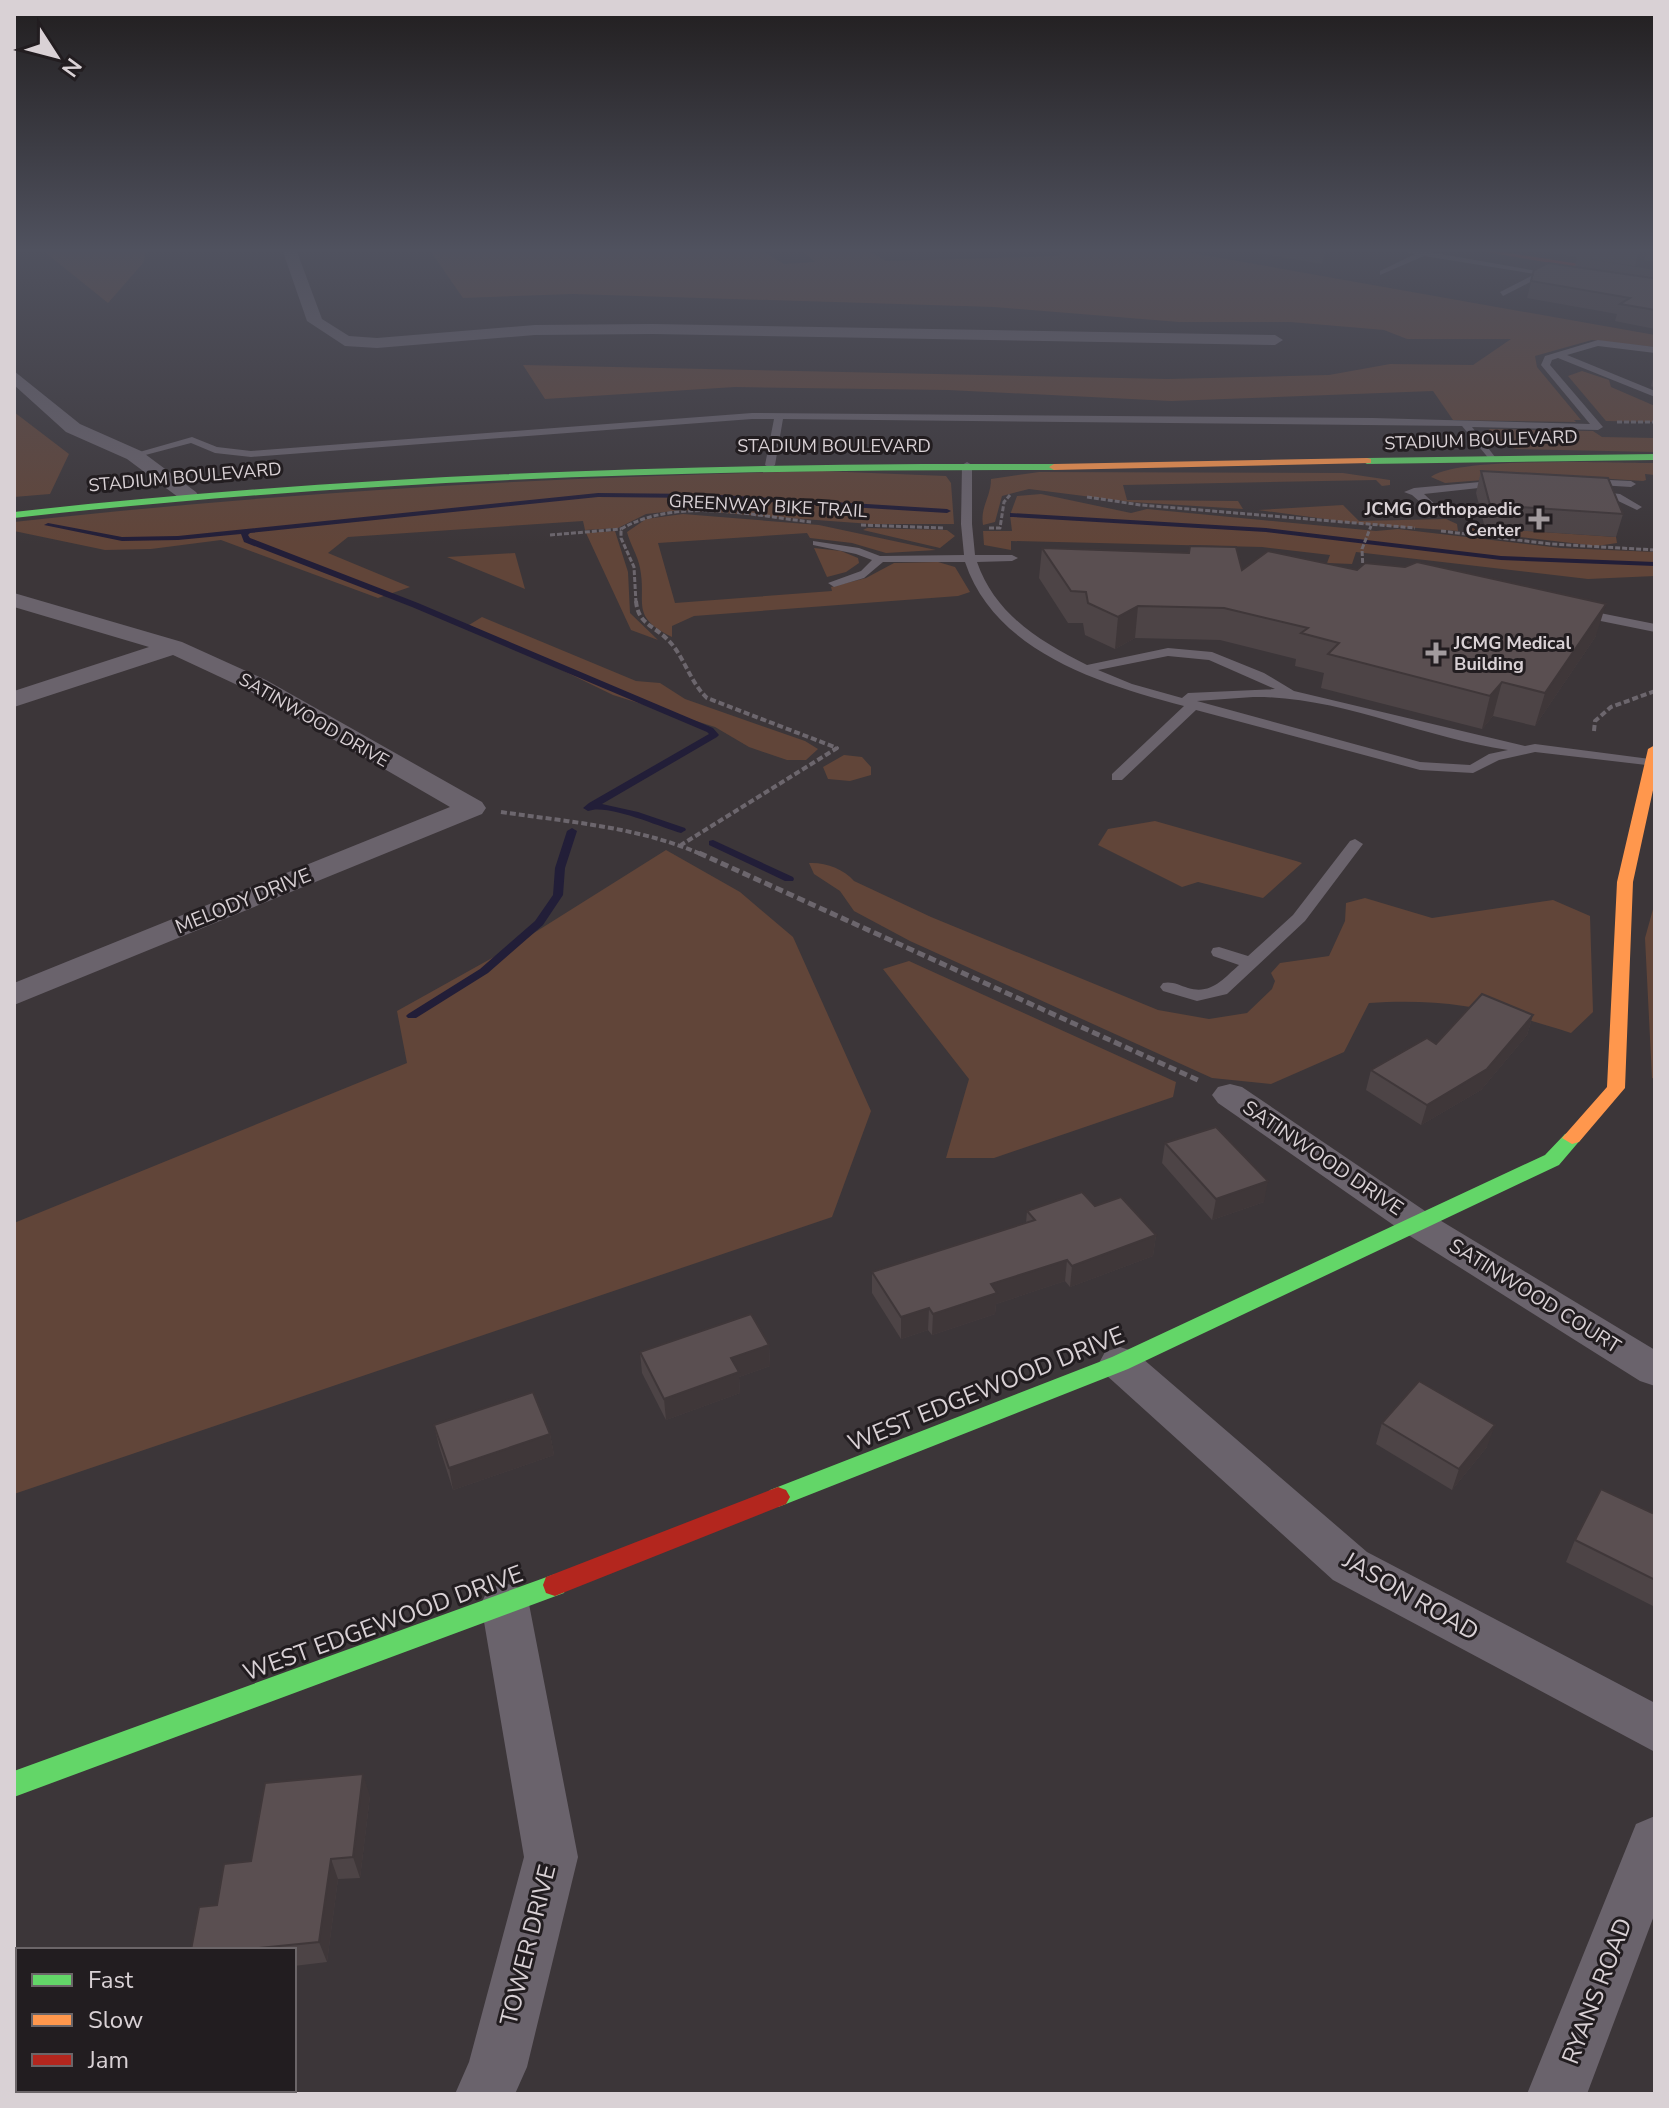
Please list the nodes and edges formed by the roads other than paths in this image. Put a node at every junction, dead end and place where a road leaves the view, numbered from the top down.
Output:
1 (1582, 347) edge
2 (1634, 347) edge
3 (1655, 350) edge
4 (1557, 354) junction
5 (1589, 367) junction
6 (1554, 373) junction
7 (14, 376) edge
8 (1655, 394) edge
9 (779, 417) junction
10 (1465, 424) junction
11 (134, 455) junction
12 (1490, 457) junction
13 (1655, 457) edge
14 (770, 465) junction
15 (967, 465) junction
16 (1631, 484) dead end
17 (1511, 485) edge
18 (189, 496) junction
19 (1637, 507) dead end
20 (1428, 512) dead end
21 (14, 515) edge
22 (817, 543) dead end
23 (969, 557) junction
24 (1012, 558) dead end
25 (879, 559) junction
26 (834, 583) dead end
27 (14, 600) edge
28 (1568, 610) edge
29 (1655, 628) edge
30 (174, 647) junction
31 (1086, 669) junction
32 (1157, 695) junction
33 (1295, 695) junction
34 (14, 699) edge
35 (1194, 704) junction
36 (1535, 748) junction
37 (1652, 756) edge
38 (1117, 777) dead end
39 (472, 808) joint
40 (1355, 844) dead end
41 (1219, 952) dead end
42 (1250, 963) junction
43 (1169, 987) dead end
44 (14, 995) edge
45 (1230, 1095) road end
46 (1415, 1222) junction
47 (1120, 1363) junction
48 (1655, 1370) edge
49 (505, 1604) junction
50 (1655, 1729) edge
51 (14, 1784) edge
52 (1655, 1842) edge
53 (485, 2094) edge
54 (1557, 2094) edge

1 - 4 lane
2 - 3 lane
4 - 5 lane
4 - 6 lane
5 - 6 lane
5 - 8 lane
6 - 10 lane
7 - 11 street
9 - 10 lane
9 - 11 lane
9 - 14 lane
10 - 12 lane
11 - 18 street
12 - 13 main road, STADIUM BOULEVARD
12 - 15 main road, STADIUM BOULEVARD
14 - 15 main road, STADIUM BOULEVARD
14 - 18 main road, STADIUM BOULEVARD
15 - 23 lane
16 - 19 lane
17 - 20 lane
18 - 21 main road, STADIUM BOULEVARD
22 - 25 lane
23 - 24 lane
23 - 25 lane
23 - 31 lane
25 - 26 lane
27 - 30 street, SATINWOOD DRIVE
28 - 29 lane
30 - 34 street
30 - 39 street, SATINWOOD DRIVE
31 - 32 lane
31 - 33 lane
32 - 33 lane
32 - 35 lane
33 - 36 lane
35 - 36 lane
35 - 38 lane
36 - 37 lane
37 - 46 main road, WEST EDGEWOOD DRIVE
39 - 44 street, MELODY DRIVE
40 - 42 lane
41 - 42 lane
42 - 43 lane
45 - 46 street, SATINWOOD DRIVE
46 - 47 main road, WEST EDGEWOOD DRIVE
46 - 48 street, SATINWOOD COURT
47 - 49 main road, WEST EDGEWOOD DRIVE
47 - 50 street, JASON ROAD
49 - 51 main road, WEST EDGEWOOD DRIVE
49 - 53 street, TOWER DRIVE
52 - 54 street, RYANS ROAD

